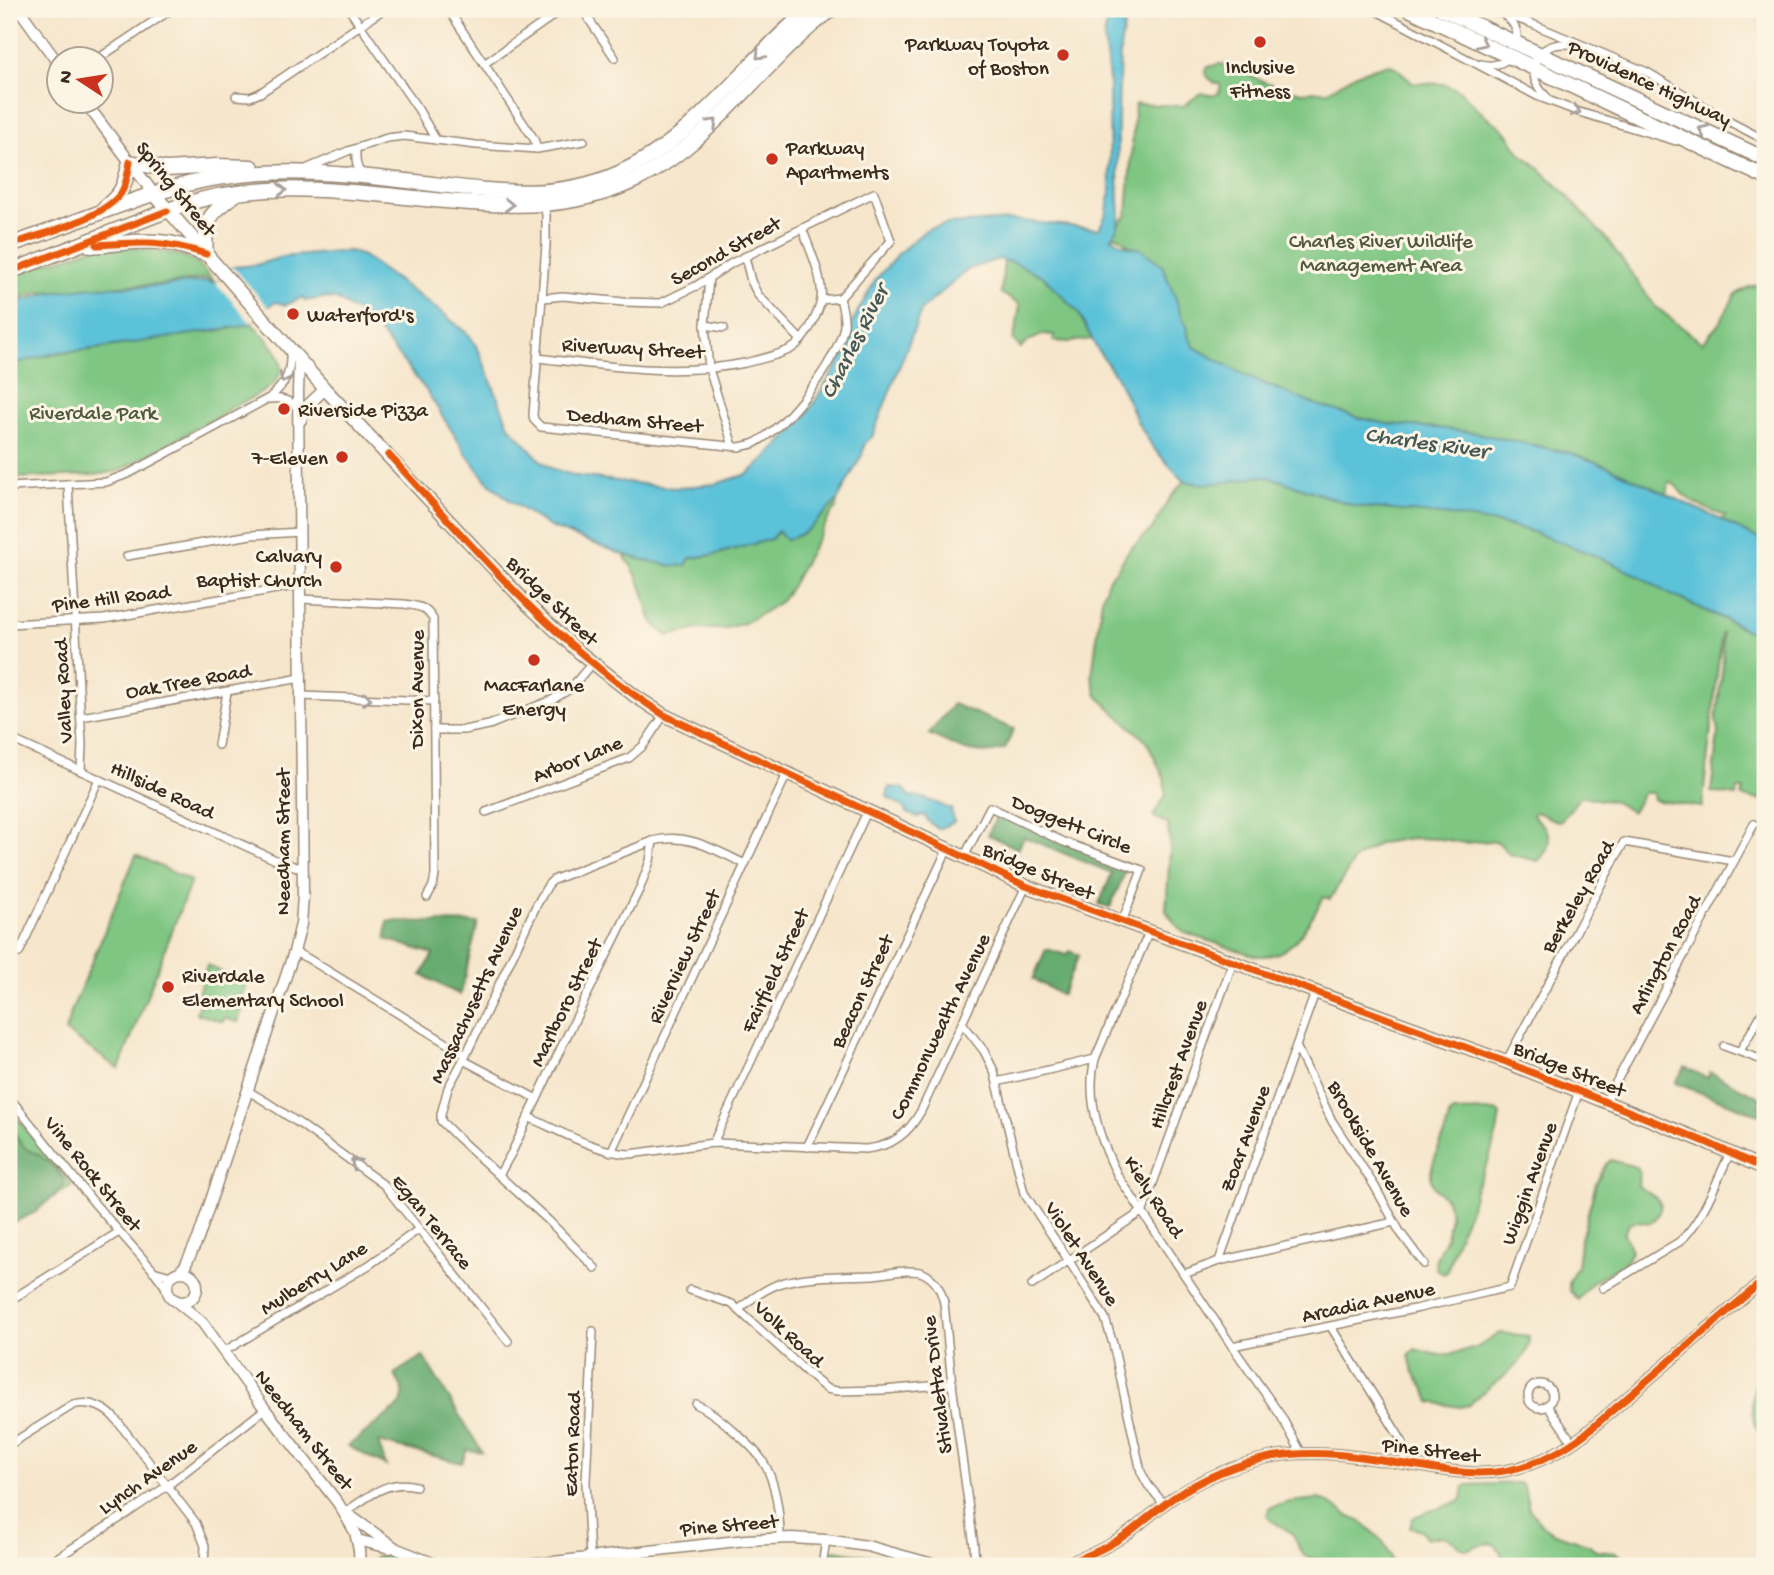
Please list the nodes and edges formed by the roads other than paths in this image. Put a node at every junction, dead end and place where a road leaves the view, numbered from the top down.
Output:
1 (19, 9) edge
2 (172, 9) edge
3 (349, 9) edge
4 (384, 9) edge
5 (448, 9) edge
6 (563, 9) edge
7 (582, 9) edge
8 (832, 9) edge
9 (1373, 9) edge
10 (1409, 9) edge
11 (1442, 9) edge
12 (1491, 10) edge
13 (801, 12) edge
14 (360, 25) junction
15 (46, 47) edge
16 (116, 47) edge
17 (1588, 47) junction
18 (1514, 50) junction
19 (615, 58) dead end
20 (1470, 61) junction
21 (1537, 61) junction
22 (484, 64) junction
23 (236, 96) dead end
24 (1556, 103) junction
25 (96, 116) edge
26 (436, 140) junction
27 (1765, 140) edge
28 (584, 141) dead end
29 (356, 149) junction
30 (537, 149) junction
31 (1710, 150) junction
32 (1765, 159) edge
33 (130, 162) junction
34 (298, 173) junction
35 (366, 177) junction
36 (1765, 177) edge
37 (238, 193) junction
38 (154, 194) junction
39 (544, 205) junction
40 (167, 211) junction
41 (94, 215) junction
42 (802, 228) junction
43 (9, 245) edge
44 (76, 247) junction
45 (205, 254) junction
46 (745, 257) junction
47 (9, 272) edge
48 (709, 278) junction
49 (242, 295) joint
50 (543, 298) junction
51 (840, 298) junction
52 (821, 300) junction
53 (705, 325) junction
54 (724, 328) dead end
55 (800, 339) junction
56 (290, 349) junction
57 (538, 358) junction
58 (299, 360) junction
59 (709, 369) junction
60 (325, 388) junction
61 (265, 401) junction
62 (298, 408) junction
63 (300, 429) junction
64 (733, 446) junction
65 (68, 484) junction
66 (9, 487) edge
67 (300, 532) junction
68 (127, 556) dead end
69 (300, 585) junction
70 (300, 599) junction
71 (76, 622) junction
72 (9, 624) edge
73 (593, 662) junction
74 (301, 678) junction
75 (227, 692) junction
76 (301, 696) junction
77 (434, 701) junction
78 (664, 715) junction
79 (81, 716) junction
80 (434, 730) junction
81 (9, 737) edge
82 (218, 745) dead end
83 (81, 771) junction
84 (787, 774) junction
85 (99, 779) junction
86 (486, 812) dead end
87 (867, 812) junction
88 (1754, 824) dead end
89 (653, 841) junction
90 (947, 850) junction
91 (964, 858) junction
92 (1734, 861) junction
93 (745, 864) junction
94 (303, 869) junction
95 (1026, 886) junction
96 (427, 897) dead end
97 (1122, 922) junction
98 (1149, 932) junction
99 (294, 952) junction
100 (19, 953) dead end
101 (1233, 962) junction
102 (1315, 993) junction
103 (1765, 1007) edge
104 (962, 1024) junction
105 (1296, 1046) junction
106 (1724, 1046) dead end
107 (1740, 1051) junction
108 (465, 1058) junction
109 (1095, 1059) junction
110 (1765, 1061) edge
111 (1506, 1062) junction
112 (997, 1082) junction
113 (1579, 1090) junction
114 (248, 1091) junction
115 (9, 1097) edge
116 (537, 1099) junction
117 (1606, 1101) junction
118 (528, 1118) junction
119 (713, 1143) junction
120 (807, 1147) junction
121 (611, 1152) junction
122 (1730, 1153) junction
123 (1765, 1170) edge
124 (499, 1175) junction
125 (1143, 1211) junction
126 (1394, 1222) junction
127 (419, 1229) junction
128 (119, 1232) junction
129 (198, 1239) junction
130 (1069, 1261) junction
131 (1219, 1261) junction
132 (1424, 1264) dead end
133 (595, 1268) dead end
134 (153, 1270) junction
135 (1184, 1273) junction
136 (175, 1274) junction
137 (1765, 1279) edge
138 (195, 1280) junction
139 (1032, 1285) dead end
140 (1510, 1287) joint
141 (1603, 1288) dead end
142 (167, 1290) junction
143 (690, 1290) dead end
144 (195, 1295) junction
145 (9, 1301) edge
146 (176, 1301) junction
147 (740, 1310) junction
148 (202, 1322) junction
149 (1331, 1327) junction
150 (593, 1331) dead end
151 (508, 1341) dead end
152 (1232, 1346) junction
153 (223, 1352) junction
154 (953, 1384) junction
155 (696, 1404) dead end
156 (1547, 1405) dead end
157 (265, 1409) junction
158 (1573, 1443) junction
159 (9, 1445) edge
160 (1302, 1454) junction
161 (1406, 1465) junction
162 (167, 1486) junction
163 (416, 1486) dead end
164 (1164, 1504) junction
165 (345, 1512) junction
166 (780, 1539) junction
167 (357, 1540) junction
168 (826, 1540) junction
169 (403, 1552) junction
170 (590, 1557) junction
171 (46, 1566) edge
172 (204, 1566) edge
173 (360, 1566) edge
174 (440, 1566) edge
175 (518, 1566) edge
176 (822, 1566) edge
177 (940, 1566) edge
178 (975, 1566) edge
179 (1055, 1566) edge

1 - 15 main road
2 - 16 street
3 - 14 street
4 - 14 street
5 - 22 street
6 - 22 street
7 - 19 street
39 -> 8 highway
9 - 20 street
10 -> 18 highway
11 - 18 highway
12 - 17 street
12 - 18 street
13 -> 35 highway
14 - 23 street
14 - 26 street
17 - 21 street
17 - 27 street
18 - 20 street
18 - 21 highway
20 - 24 street
21 - 24 street
21 - 31 highway, Providence Highway
32 -> 21 highway, Providence Highway
22 - 30 street
24 -> 31 street
25 - 33 main road, Spring Street
26 - 29 street
26 - 30 street
28 - 30 street
29 - 34 street
29 - 35 street
31 - 36 highway, Providence Highway
33 - 34 highway
33 - 38 main road, Spring Street
33 - 41 highway
34 - 35 highway
34 - 38 highway
37 -> 39 highway
37 - 40 highway
37 - 45 highway
38 - 40 main road, Spring Street
38 - 41 highway
39 - 50 street, Dedham Street
40 - 44 highway
40 - 45 main road, Spring Street
41 - 43 highway
42 - 46 street, Second Street
42 - 51 street, Second Street
42 - 52 street
44 - 45 highway
44 - 47 highway
45 - 49 main road, Spring Street
46 - 48 street, Second Street
46 - 55 street
48 - 50 street, Second Street
48 - 53 street
49 - 56 main road, Bridge Street
50 - 57 street, Dedham Street
51 - 52 street
51 - 64 street, Dedham Street
52 - 55 street, Riverway Street
53 - 54 street
53 - 59 street
55 - 59 street, Riverway Street
56 - 58 main road, Bridge Street
56 -> 61 street
57 - 59 street, Riverway Street
57 - 64 street, Dedham Street
58 - 60 main road, Bridge Street
58 - 62 main road, Needham Street
59 - 64 street
60 - 63 main road, Needham Street
60 - 73 main road, Bridge Street
61 - 62 street
61 - 65 street
62 - 63 main road, Needham Street
63 - 67 main road, Needham Street
65 - 66 street
65 - 71 street, Valley Road
67 - 68 street
67 - 69 main road, Needham Street
69 - 70 main road, Needham Street
69 - 71 street, Pine Hill Road
70 - 74 main road, Needham Street
70 - 77 street, Dixon Avenue
71 - 72 street, Pine Hill Road
71 - 79 street, Valley Road
73 - 78 main road, Bridge Street
73 - 80 street
74 - 75 street, Oak Tree Road
74 - 76 main road, Needham Street
75 - 79 street, Oak Tree Road
75 - 82 street
76 -> 77 street
76 - 94 main road, Needham Street
77 - 80 street, Dixon Avenue
78 - 84 main road, Bridge Street
78 - 86 street, Arbor Lane
79 - 83 street, Valley Road
80 - 96 street, Dixon Avenue
81 - 83 street, Hillside Road
83 - 85 street, Hillside Road
84 - 87 main road, Bridge Street
84 - 93 street, Riverview Street
85 - 94 street, Hillside Road
85 - 100 street
87 - 90 main road, Bridge Street
87 - 119 street, Fairfield Street
88 - 92 street, Arlington Road
89 - 93 street, Massachusetts Avenue
89 - 108 street, Massachusetts Avenue
89 - 116 street, Marlboro Street
90 - 91 main road, Bridge Street
90 - 120 street, Beacon Street
91 - 95 main road, Bridge Street
91 - 97 street, Doggett Circle
92 - 111 street, Berkeley Road
92 - 117 street, Arlington Road
93 - 121 street, Riverview Street
94 - 99 main road, Needham Street
95 - 97 main road, Bridge Street
95 - 104 street, Commonwealth Avenue
97 - 98 main road, Bridge Street
98 - 101 main road, Bridge Street
98 - 109 street, Kiely Road
99 - 108 street
99 - 114 main road, Needham Street
101 - 102 main road, Bridge Street
101 - 125 street, Hillcrest Avenue
102 - 105 street, Zoar Avenue
102 - 111 main road, Bridge Street
103 - 107 street
104 - 112 street, Violet Avenue
104 - 120 street, Commonwealth Avenue
105 - 126 street, Brookside Avenue
105 - 131 street, Zoar Avenue
106 - 107 street
107 - 110 street
108 - 116 street
108 - 124 street, Massachusetts Avenue
109 - 112 street
109 - 125 street, Kiely Road
111 - 113 main road, Bridge Street
112 - 130 street, Violet Avenue
113 - 117 main road, Bridge Street
113 - 140 street, Wiggin Avenue
127 -> 114 street, Egan Terrace
114 - 129 main road, Needham Street
115 - 128 street, Vine Rock Street
116 - 118 street, Marlboro Street
117 - 122 main road, Bridge Street
118 - 121 street, Commonwealth Avenue
118 - 124 street, Marlboro Street
119 - 120 street, Commonwealth Avenue
119 - 121 street, Commonwealth Avenue
122 - 123 main road, Bridge Street
122 - 141 street
124 - 133 street, Massachusetts Avenue
125 - 130 street
125 - 135 street, Kiely Road
126 - 131 street
126 - 132 street, Brookside Avenue
127 - 151 street, Egan Terrace
127 - 153 street, Mulberry Lane
128 - 134 street, Vine Rock Street
128 - 145 street
129 - 136 main road, Needham Street
129 - 138 main road, Needham Street
130 - 139 street
130 - 164 street, Violet Avenue
131 - 135 street
134 - 136 street
134 - 142 street, Vine Rock Street
135 - 152 street, Kiely Road
136 - 138 main road
136 - 142 main road
137 - 158 main road, Pine Street
138 - 144 main road
140 - 149 street, Arcadia Avenue
142 - 146 main road
143 - 147 street, Volk Road
144 - 146 main road
144 - 148 main road, Needham Street
146 - 148 main road, Needham Street
147 - 154 street, Volk Road
147 - 154 street, Stivaletta Drive
148 - 153 main road, Needham Street
149 - 152 street, Arcadia Avenue
149 - 161 street
150 - 170 street, Eaton Road
152 - 160 street, Kiely Road
153 - 157 main road, Needham Street
154 - 178 street, Stivaletta Drive
155 - 166 street
156 - 158 street
157 - 162 street, Lynch Avenue
157 - 165 main road, Needham Street
158 - 161 main road, Pine Street
159 - 162 street
160 - 161 main road, Pine Street
160 - 164 main road, Pine Street
162 - 171 street, Lynch Avenue
162 - 172 street
163 - 165 street
164 - 179 main road, Pine Street
165 - 167 main road, Needham Street
165 - 169 main road
166 - 168 main road, Pine Street
166 - 170 main road, Pine Street
167 - 169 main road
167 - 173 main road, Needham Street
168 - 176 street
168 - 177 main road, Pine Street
169 - 174 main road
170 - 175 main road, Pine Street

